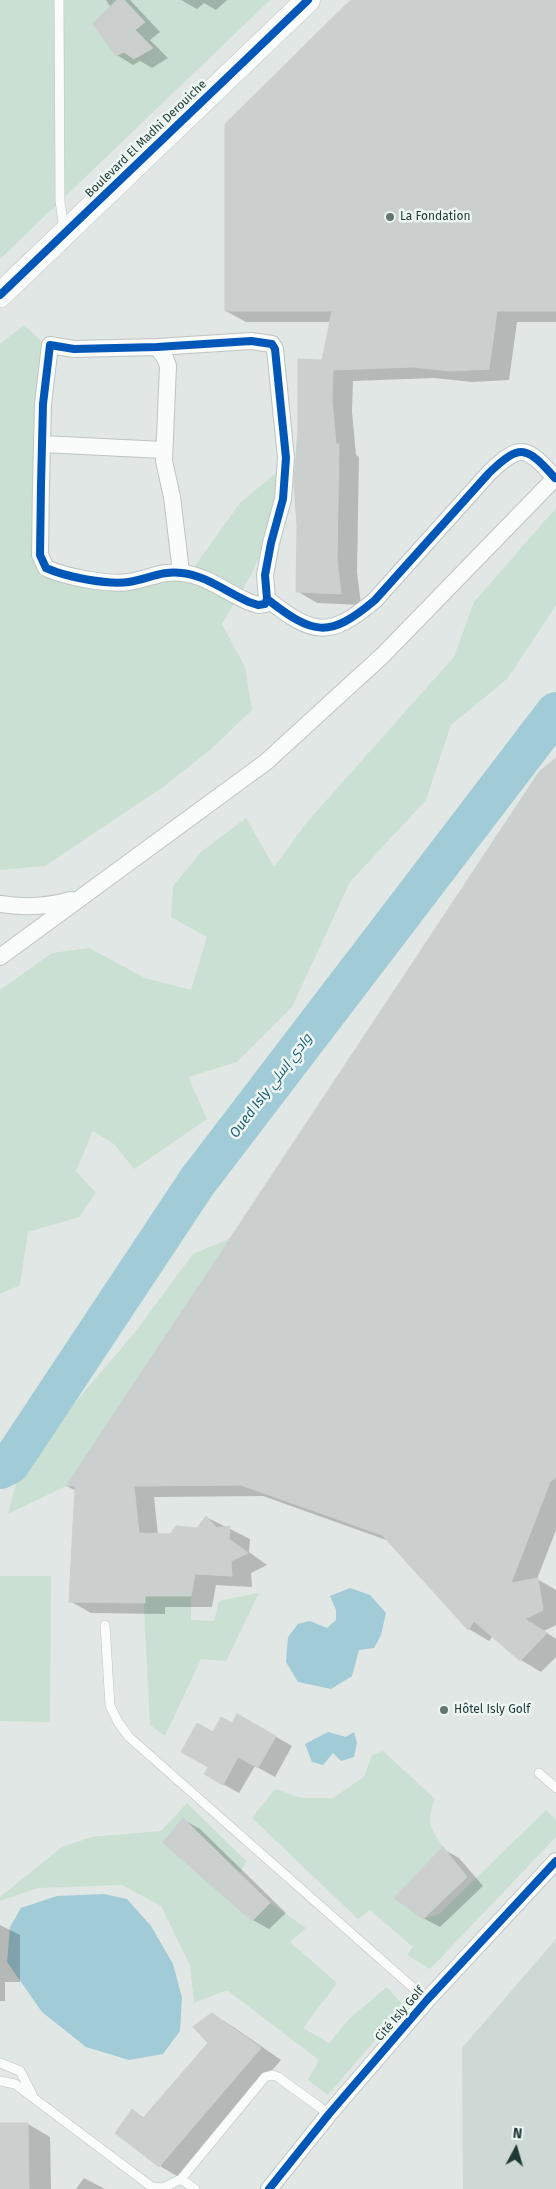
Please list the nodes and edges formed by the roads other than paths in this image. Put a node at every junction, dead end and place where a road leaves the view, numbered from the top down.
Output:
1 (59, 0) edge
2 (308, 0) edge
3 (64, 233) junction
4 (0, 294) edge
5 (157, 347) junction
6 (42, 444) junction
7 (163, 450) junction
8 (555, 477) edge
9 (181, 572) junction
10 (267, 599) junction
11 (82, 896) junction
12 (0, 904) edge
13 (0, 957) edge
14 (105, 1625) dead end
15 (539, 1774) dead end
16 (556, 1788) edge
17 (556, 1861) edge
18 (427, 2000) junction
19 (0, 2063) edge
20 (0, 2081) edge
21 (33, 2097) junction
22 (330, 2114) junction
23 (181, 2179) junction
24 (195, 2189) edge
25 (269, 2189) edge

1 - 3 lane
2 - 3 street, Boulevard El Madhi Derouiche
3 - 4 street, Boulevard El Madhi Derouiche
5 - 6 street
5 - 7 street
5 - 10 street
6 - 7 street
6 - 9 street
7 - 9 street
8 - 10 street
8 - 11 street
9 - 10 street
11 - 12 street
11 - 13 street
14 - 18 lane
15 - 16 lane
17 - 18 street, Cité Isly Golf
18 - 22 street, Cité Isly Golf
19 - 21 lane
20 - 21 lane
21 - 23 lane
22 - 23 lane
22 - 25 street, Cité Isly Golf
23 - 24 lane

